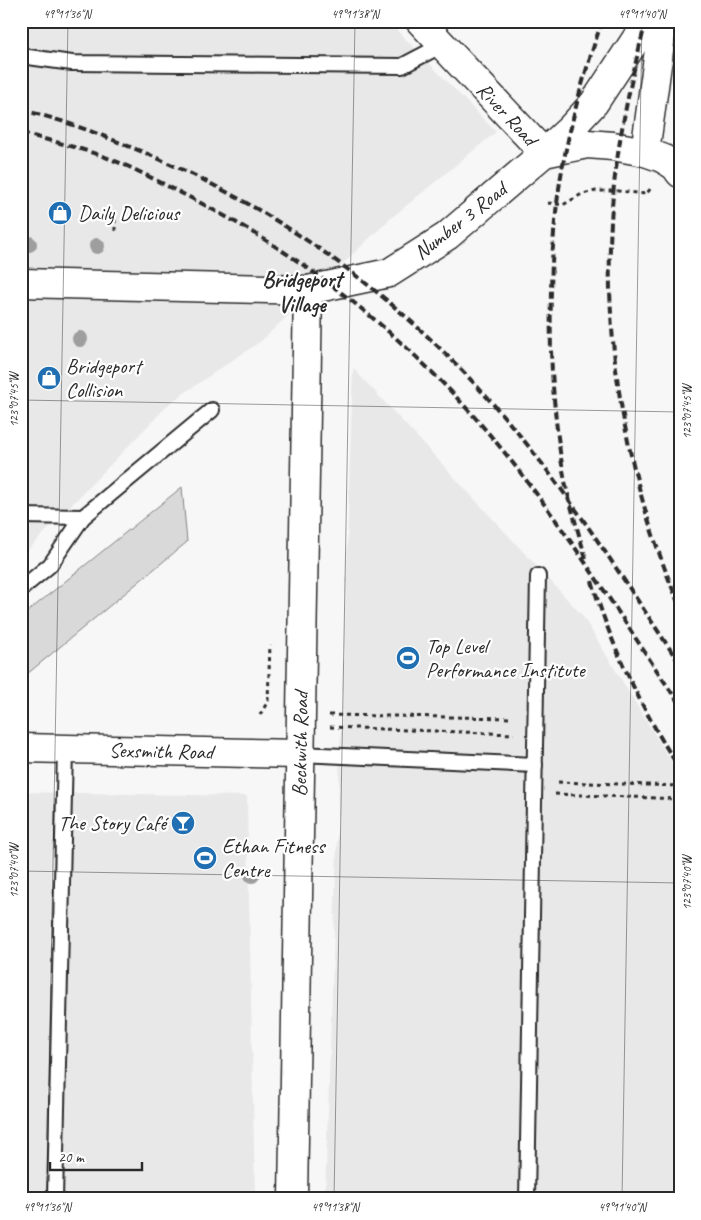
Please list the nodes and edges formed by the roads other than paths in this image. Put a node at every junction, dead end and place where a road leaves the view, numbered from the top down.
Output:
1 (420, 21) edge
2 (648, 21) edge
3 (663, 21) edge
4 (442, 45) junction
5 (21, 56) edge
6 (645, 152) junction
7 (544, 153) junction
8 (680, 173) edge
9 (21, 283) edge
10 (308, 290) junction
11 (212, 410) dead end
12 (21, 516) edge
13 (82, 517) junction
14 (538, 576) dead end
15 (21, 589) edge
16 (21, 748) edge
17 (65, 749) junction
18 (300, 754) junction
19 (535, 765) junction
20 (55, 1199) edge
21 (293, 1199) edge
22 (527, 1199) edge

1 - 4 street, River Road
2 - 7 street, Number 3 Road
3 - 6 street
4 - 5 lane
4 - 7 street, River Road
6 - 7 street, River Road
6 - 8 street, River Road
7 - 10 street, Number 3 Road
9 - 10 street, Number 3 Road
10 - 18 street, Beckwith Road
11 - 13 lane
12 - 13 lane
13 - 15 lane
14 - 19 lane
16 - 17 street, Sexsmith Road
17 - 18 street, Sexsmith Road
17 - 20 lane
18 - 19 lane
18 - 21 street, Beckwith Road
19 - 22 lane

